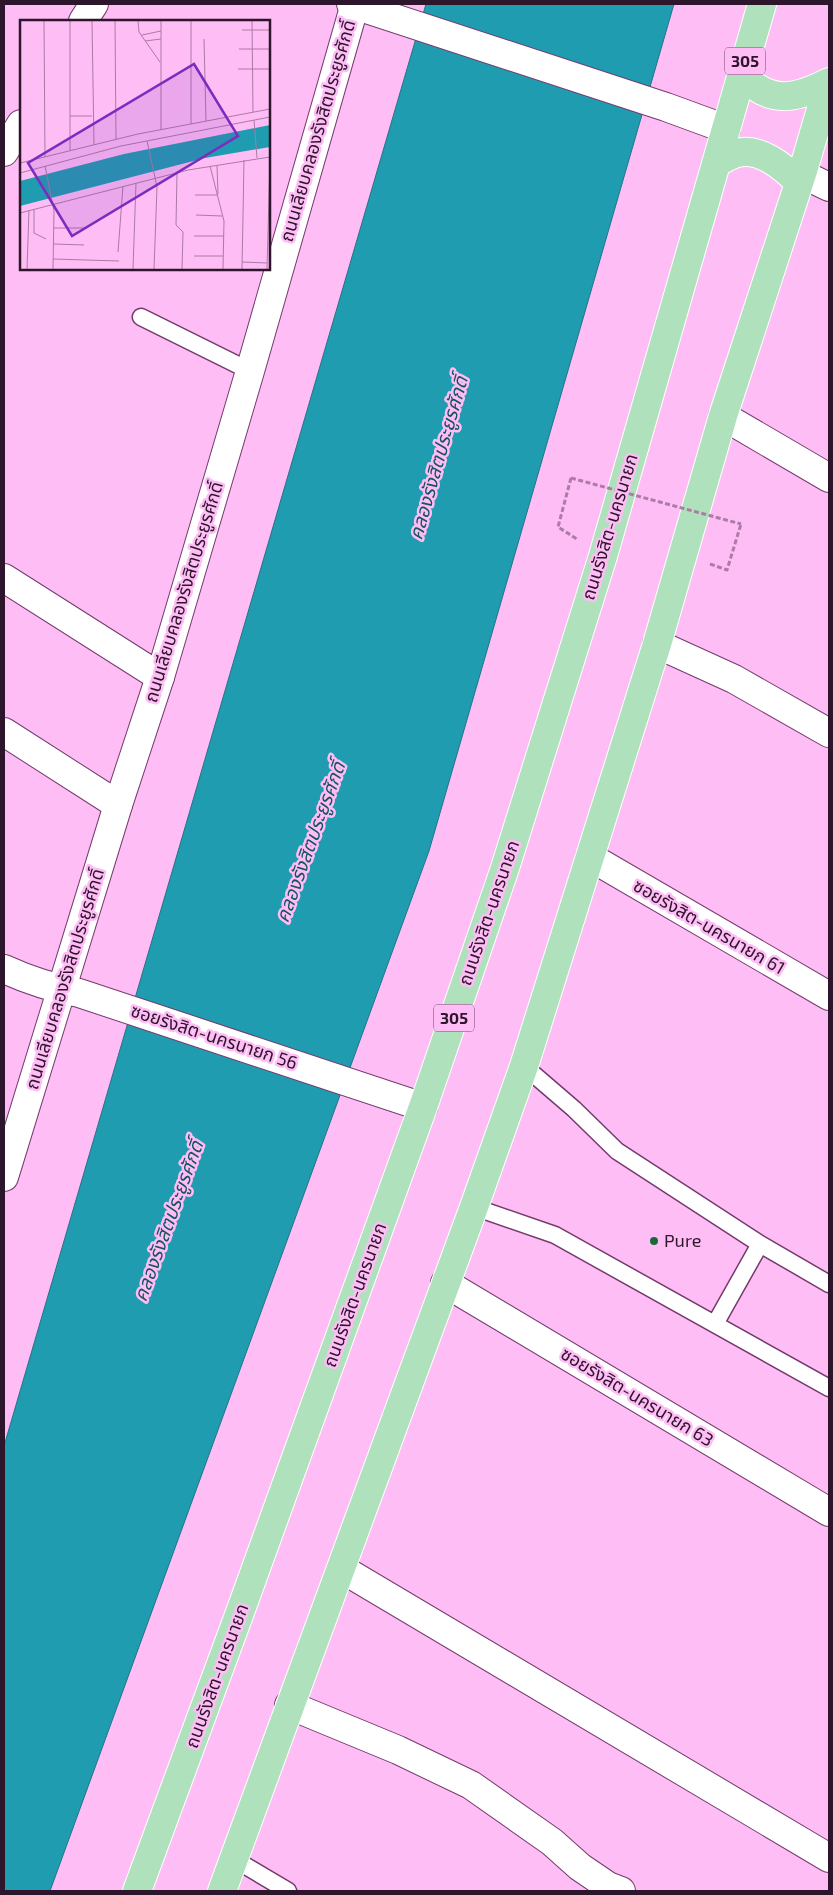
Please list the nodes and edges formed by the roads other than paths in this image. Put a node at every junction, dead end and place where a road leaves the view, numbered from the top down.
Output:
1 (94, 4) edge
2 (762, 4) edge
3 (359, 7) edge
4 (84, 20) edge
5 (742, 75) junction
6 (829, 82) edge
7 (825, 115) edge
8 (20, 126) edge
9 (726, 129) junction
10 (4, 152) edge
11 (716, 164) junction
12 (800, 178) junction
13 (829, 187) edge
14 (141, 317) dead end
15 (250, 371) junction
16 (722, 416) junction
17 (829, 478) edge
18 (4, 578) edge
19 (657, 644) junction
20 (160, 678) junction
21 (4, 732) edge
22 (829, 733) edge
23 (118, 805) junction
24 (590, 857) junction
25 (4, 969) edge
26 (70, 992) junction
27 (829, 996) edge
28 (524, 1066) junction
29 (423, 1107) junction
30 (8, 1150) edge
31 (4, 1177) edge
32 (474, 1207) junction
33 (760, 1244) junction
34 (445, 1283) junction
35 (829, 1284) edge
36 (715, 1324) junction
37 (829, 1388) edge
38 (829, 1512) edge
39 (342, 1569) junction
40 (290, 1705) junction
41 (829, 1858) edge
42 (234, 1859) junction
43 (137, 1891) edge
44 (222, 1891) edge
45 (288, 1891) edge
46 (621, 1891) edge

1 - 4 street
2 - 5 main road, ถนนรังสิต-นครนายก / 305
3 - 9 street
3 - 15 street, ถนนเลียบคลองรังสิตประยูรศักดิ์
5 - 6 main road
5 - 9 main road, ถนนรังสิต-นครนายก / 305
6 - 7 main road
7 - 12 main road
8 - 10 street
9 - 11 main road, ถนนรังสิต-นครนายก / 305
11 - 12 main road
11 - 29 main road, ถนนรังสิต-นครนายก / 305
12 - 13 street
12 - 16 main road
14 - 15 lane
15 - 20 street, ถนนเลียบคลองรังสิตประยูรศักดิ์
16 - 17 street
16 - 19 main road
18 - 20 street
19 - 22 street
19 - 24 main road
20 - 23 street, ถนนเลียบคลองรังสิตประยูรศักดิ์
21 - 23 street
23 - 26 street, ถนนเลียบคลองรังสิตประยูรศักดิ์
24 - 27 street, ซอยรังสิต-นครนายก 61
24 - 28 main road
25 - 26 street, ซอยรังสิต-นครนายก 56
26 - 29 street, ซอยรังสิต-นครนายก 56
26 - 30 street, ถนนเลียบคลองรังสิตประยูรศักดิ์
28 - 32 main road
28 - 33 lane
29 - 43 main road, ถนนรังสิต-นครนายก / 305
30 - 31 street, ถนนเลียบคลองรังสิตประยูรศักดิ์
32 - 34 main road
32 - 36 lane
33 - 35 lane
33 - 36 lane
34 - 38 street, ซอยรังสิต-นครนายก 63
34 - 39 main road
36 - 37 lane
39 - 40 main road
39 - 41 street
40 - 42 main road
40 - 46 street
42 - 44 main road
42 - 45 lane

